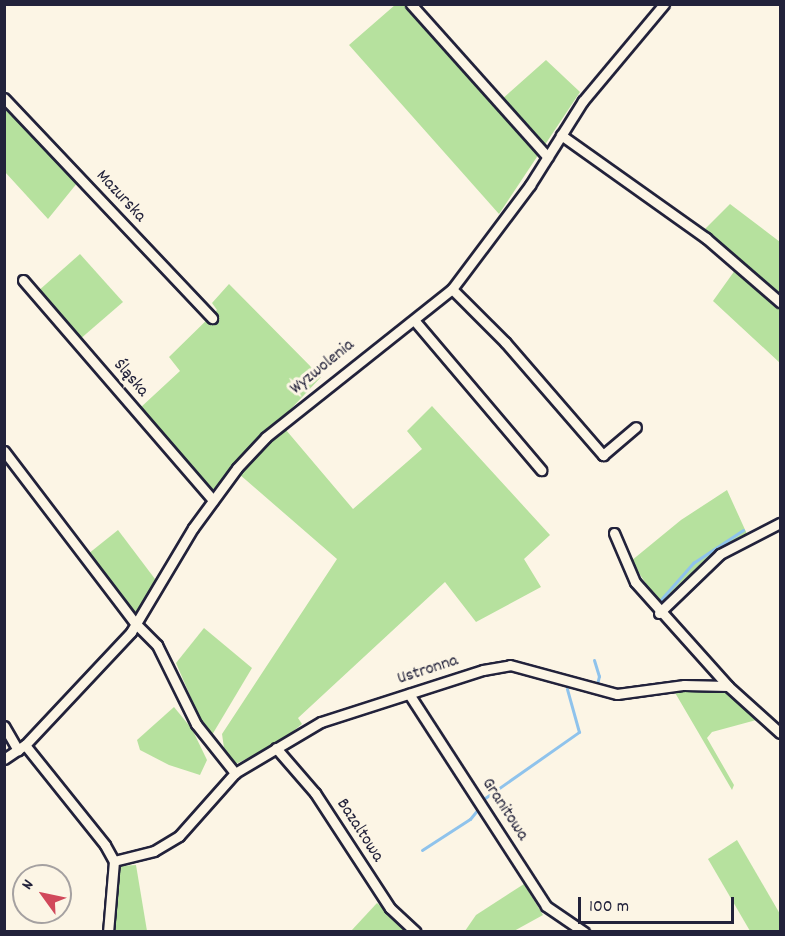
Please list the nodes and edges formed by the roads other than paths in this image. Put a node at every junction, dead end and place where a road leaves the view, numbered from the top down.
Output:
1 (411, 4) edge
2 (664, 4) edge
3 (4, 98) edge
4 (561, 135) junction
5 (548, 157) junction
6 (22, 280) dead end
7 (452, 289) junction
8 (780, 302) edge
9 (212, 318) dead end
10 (414, 320) junction
11 (636, 427) dead end
12 (4, 451) edge
13 (541, 470) dead end
14 (213, 500) junction
15 (780, 524) edge
16 (614, 533) dead end
17 (659, 613) junction
18 (136, 624) junction
19 (728, 686) junction
20 (409, 694) junction
21 (4, 726) edge
22 (780, 733) edge
23 (21, 747) junction
24 (276, 748) junction
25 (4, 759) edge
26 (235, 773) junction
27 (114, 861) junction
28 (108, 932) edge
29 (416, 932) edge
30 (584, 932) edge

1 - 5 street
2 - 4 street, Wyzwolenia
3 - 9 street, Mazurska
4 - 5 street, Wyzwolenia
4 - 8 street
5 - 7 street, Wyzwolenia
6 - 14 street, Śląska
7 - 10 street, Wyzwolenia
7 - 11 street
10 - 13 street
10 - 14 street, Wyzwolenia
12 - 18 street
14 - 18 street, Wyzwolenia
15 - 17 street
16 - 17 street
17 - 19 street
18 - 23 street, Wyzwolenia
18 - 26 street
19 - 20 street, Ustronna
19 - 22 street
20 - 24 street, Ustronna
20 - 30 street, Granitowa
21 - 23 street
23 - 25 street, Wyzwolenia
23 - 27 street
24 - 26 street, Ustronna
24 - 29 street, Bazaltowa
26 - 27 street, Ustronna
27 - 28 street

